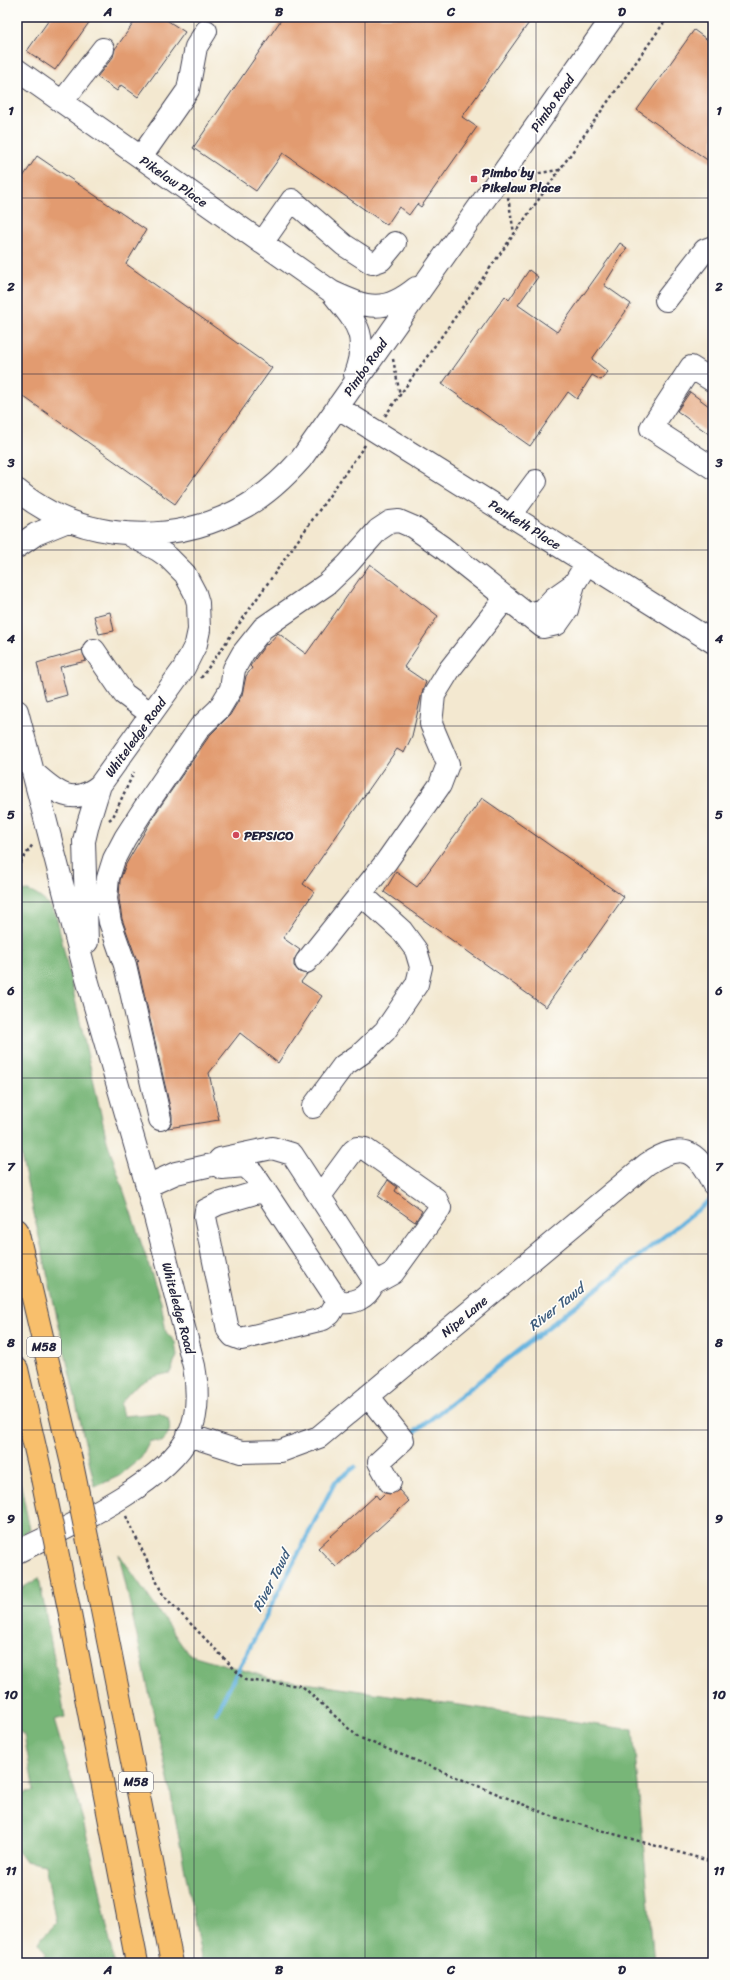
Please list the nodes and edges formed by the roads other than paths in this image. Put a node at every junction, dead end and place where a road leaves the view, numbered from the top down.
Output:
1 (612, 19) edge
2 (206, 31) dead end
3 (103, 49) dead end
4 (17, 70) edge
5 (62, 102) junction
6 (141, 157) junction
7 (262, 242) junction
8 (395, 243) dead end
9 (713, 247) edge
10 (434, 270) junction
11 (332, 292) junction
12 (666, 300) dead end
13 (713, 381) edge
14 (341, 401) junction
15 (713, 468) edge
16 (536, 481) dead end
17 (17, 490) edge
18 (511, 515) junction
19 (68, 521) junction
20 (128, 534) junction
21 (17, 547) edge
22 (587, 563) junction
23 (505, 599) junction
24 (713, 642) edge
25 (94, 650) dead end
26 (17, 711) edge
27 (151, 714) junction
28 (33, 772) junction
29 (100, 785) junction
30 (361, 894) junction
31 (306, 962) dead end
32 (88, 979) junction
33 (313, 1107) dead end
34 (160, 1119) dead end
35 (216, 1164) junction
36 (713, 1183) edge
37 (146, 1186) junction
38 (265, 1190) junction
39 (320, 1196) junction
40 (17, 1230) edge
41 (373, 1284) junction
42 (338, 1301) junction
43 (17, 1368) edge
44 (368, 1396) junction
45 (188, 1435) junction
46 (390, 1482) dead end
47 (17, 1552) edge
48 (137, 1963) edge
49 (172, 1963) edge

1 - 10 street, Pimbo Road
2 - 6 street
3 - 5 street
4 - 5 street, Pikelaw Place
5 - 6 street, Pikelaw Place
6 - 7 street, Pikelaw Place
7 - 8 street
7 - 11 street, Pikelaw Place
9 - 12 street
10 - 11 street, Pikelaw Place
10 - 14 street, Pimbo Road
11 - 14 street, Pikelaw Place
13 - 15 street
14 - 18 street, Penketh Place
14 - 20 street, Pimbo Road
16 - 18 street
17 - 19 street, Pimbo Road
18 - 22 street, Penketh Place
19 - 20 street, Pimbo Road
19 - 21 street
20 - 27 street, Whiteledge Road
22 - 23 street
22 - 24 street, Penketh Place
23 - 30 street
23 - 34 street
25 - 27 street
26 - 28 street, Whiteledge Road
27 - 29 street, Whiteledge Road
28 - 29 street
28 - 32 street, Whiteledge Road
29 - 32 street, Whiteledge Road
30 - 31 street
30 - 33 street
32 - 37 street, Whiteledge Road
35 - 37 street
35 - 38 street
35 - 39 street
36 - 44 street, Nipe Lane
37 - 45 street, Whiteledge Road
38 - 42 street
38 - 42 street
39 - 41 street
39 - 41 street
40 - 49 highway, M58, bridge
41 - 42 street
43 - 48 highway, M58, bridge
44 - 45 street, Nipe Lane
44 - 46 street
45 - 47 street, Whiteledge Road

